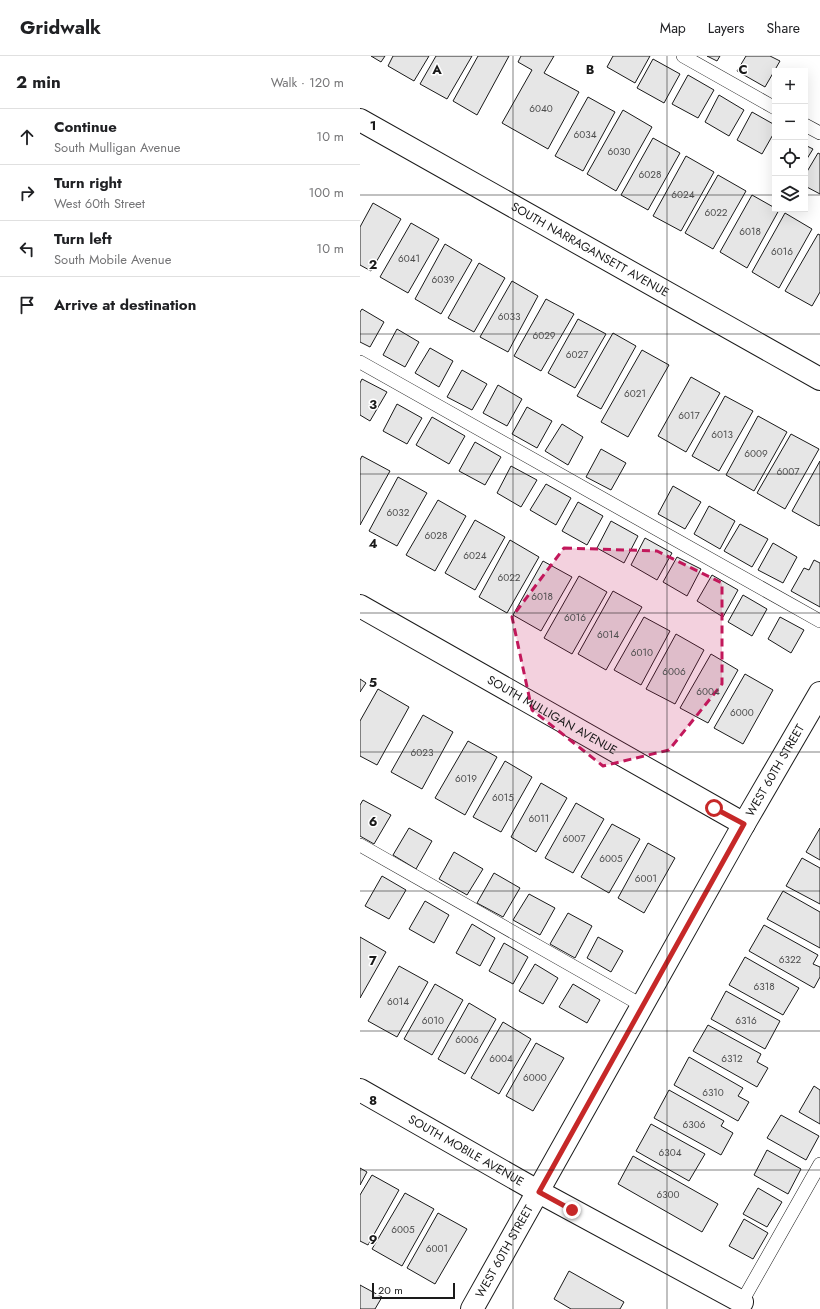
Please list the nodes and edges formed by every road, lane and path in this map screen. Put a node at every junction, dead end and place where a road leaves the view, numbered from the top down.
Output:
1 (683, 56) edge
2 (772, 106) edge
3 (360, 120) edge
4 (808, 127) edge
5 (820, 133) edge
6 (360, 362) edge
7 (820, 379) edge
8 (360, 606) edge
9 (820, 621) edge
10 (820, 693) edge
11 (744, 824) junction
12 (360, 845) edge
13 (643, 1006) junction
14 (360, 1090) edge
15 (820, 1164) edge
16 (539, 1192) junction
17 (740, 1306) edge
18 (472, 1309) edge

1 - 2 lane
3 - 7 street, SOUTH NARRAGANSETT AVENUE
4 - 5 lane
6 - 9 lane
8 - 11 street, SOUTH MULLIGAN AVENUE
10 - 11 street, WEST 60TH STREET
11 - 13 street, WEST 60TH STREET
12 - 13 lane
13 - 16 street, WEST 60TH STREET
14 - 16 street, SOUTH MOBILE AVENUE
15 - 17 lane
16 - 17 street, SOUTH MOBILE AVENUE
16 - 18 street, WEST 60TH STREET

